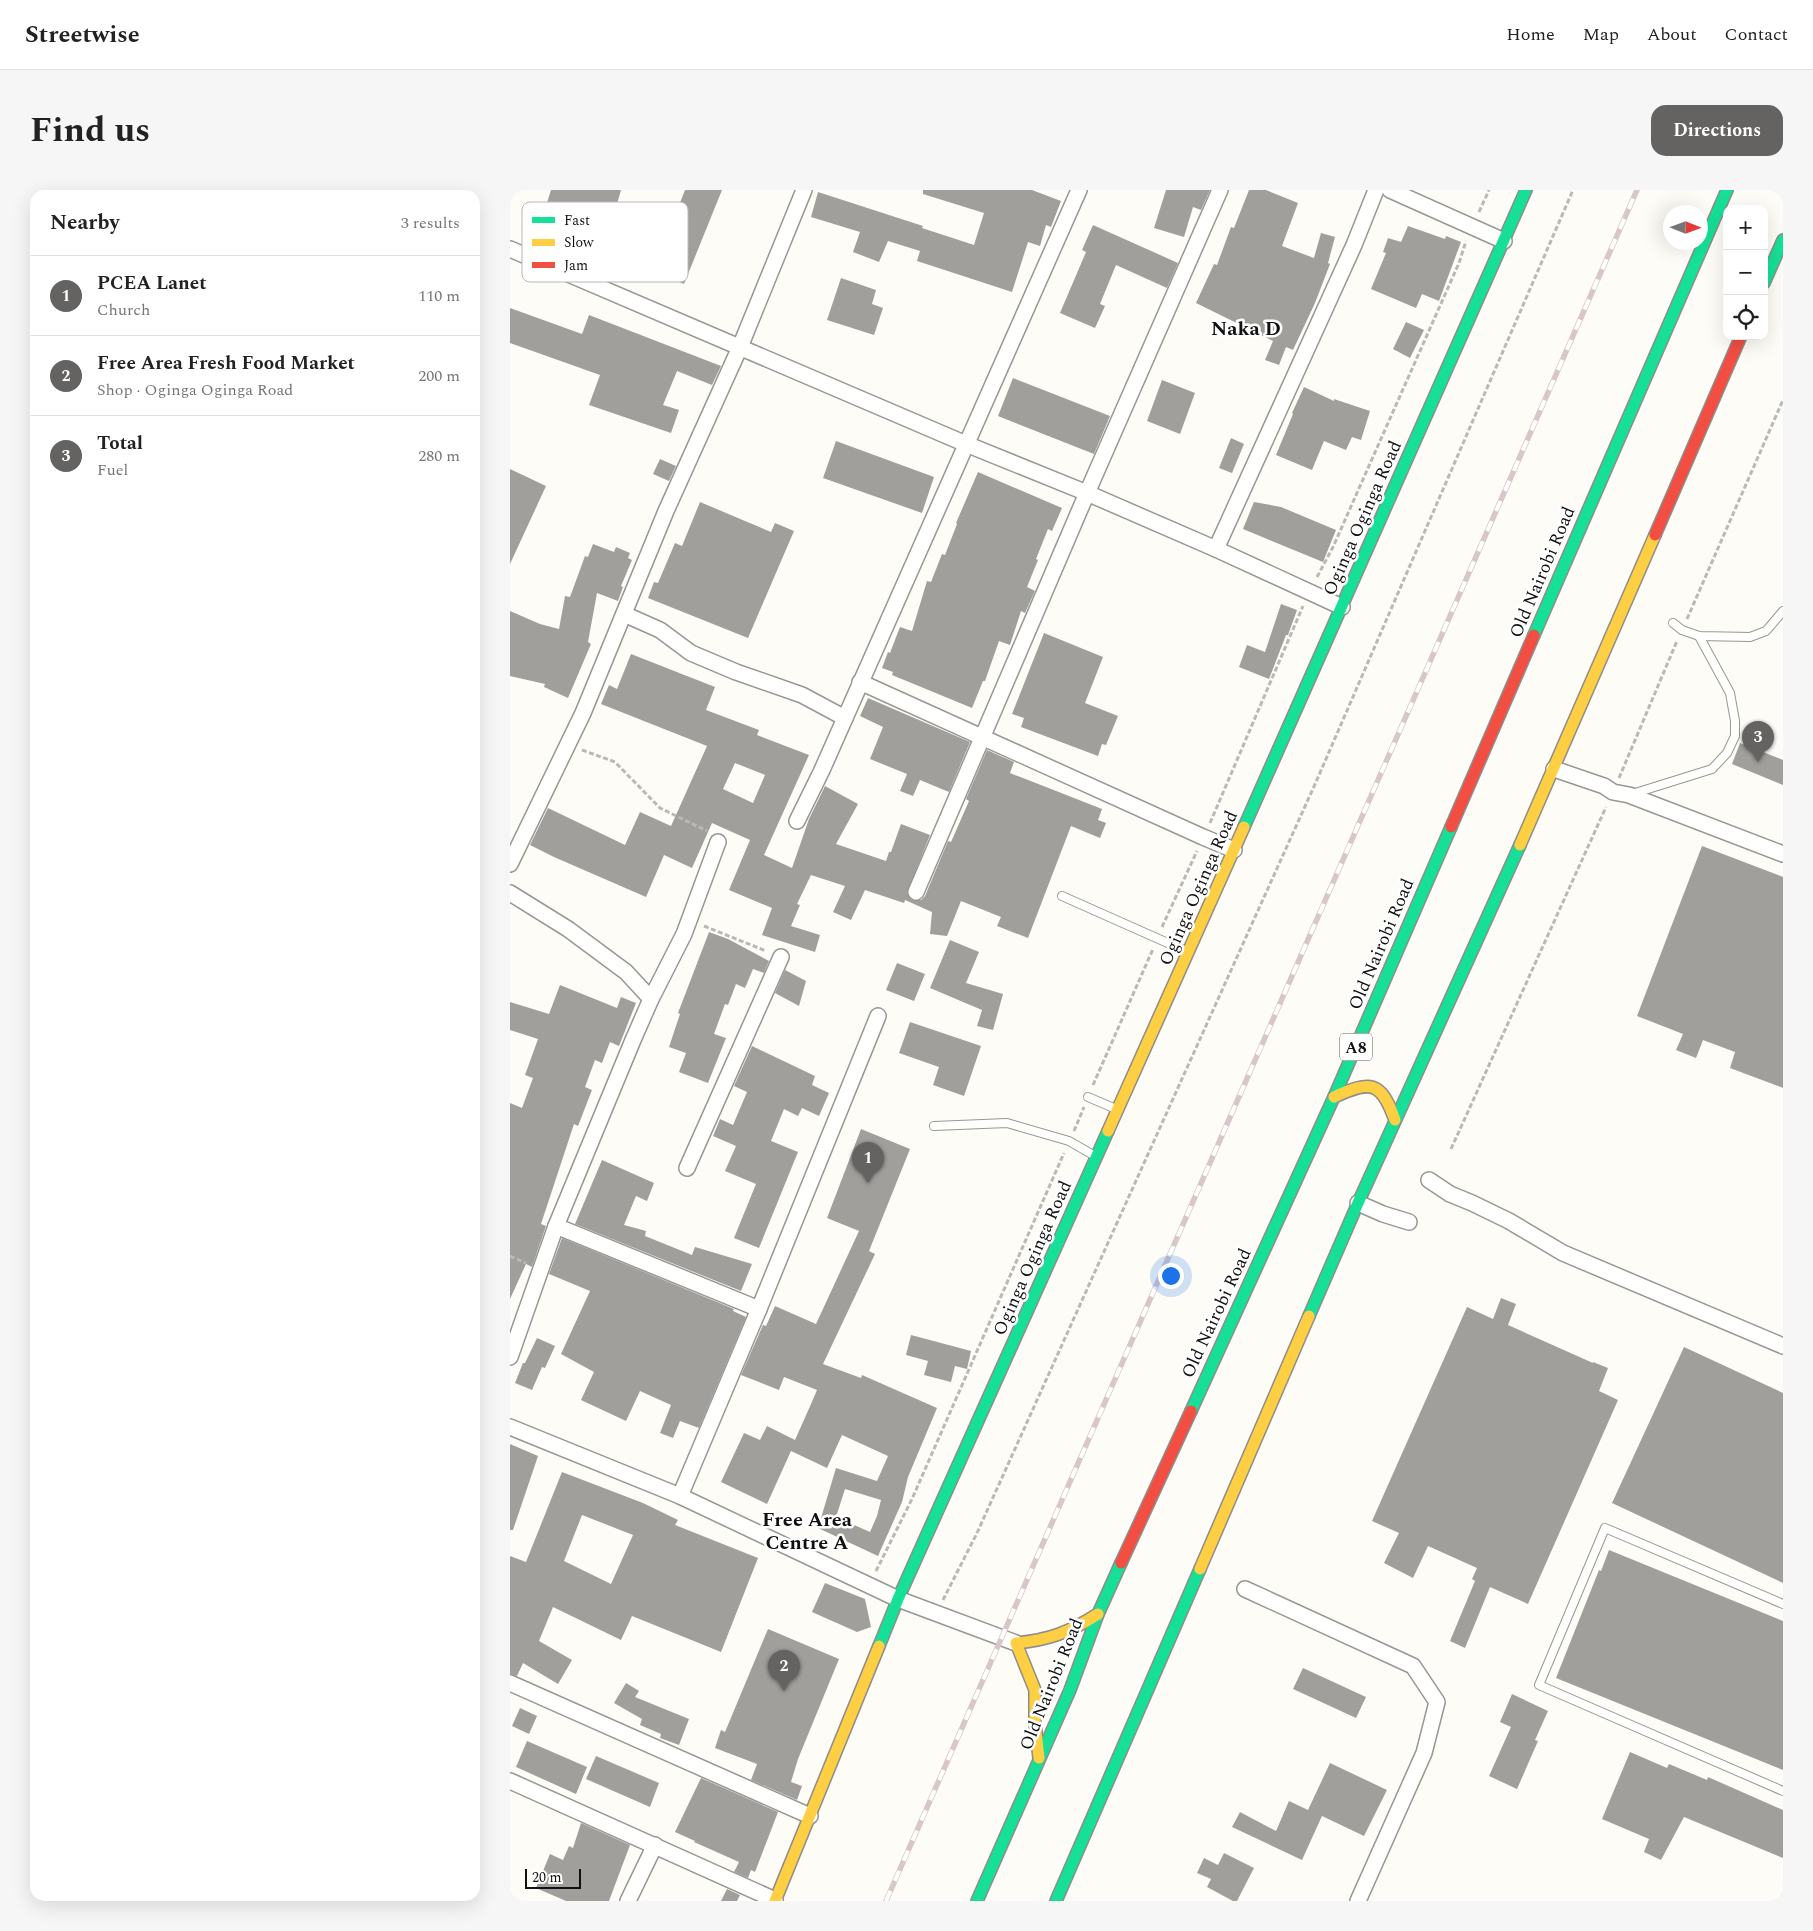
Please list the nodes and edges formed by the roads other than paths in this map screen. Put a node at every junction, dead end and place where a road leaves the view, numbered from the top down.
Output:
1 (804, 190) edge
2 (1079, 190) edge
3 (1220, 190) edge
4 (1376, 190) edge
5 (1390, 190) edge
6 (1526, 190) edge
7 (1727, 190) edge
8 (1783, 240) edge
9 (1504, 241) junction
10 (1768, 274) edge
11 (582, 282) edge
12 (1739, 340) edge
13 (740, 347) junction
14 (966, 444) junction
15 (1087, 493) junction
16 (1216, 549) junction
17 (1342, 607) junction
18 (1783, 611) edge
19 (624, 614) junction
20 (1673, 623) dead end
21 (1699, 636) junction
22 (860, 682) junction
23 (845, 718) junction
24 (982, 737) junction
25 (1554, 769) junction
26 (1630, 795) junction
27 (797, 821) dead end
28 (718, 842) road end
29 (1230, 847) junction
30 (1783, 854) edge
31 (510, 864) edge
32 (916, 892) dead end
33 (510, 893) edge
34 (1062, 896) dead end
35 (1185, 950) junction
36 (780, 957) road end
37 (651, 999) junction
38 (878, 1016) dead end
39 (1334, 1097) junction
40 (1090, 1098) dead end
41 (1113, 1108) junction
42 (1395, 1120) junction
43 (934, 1126) dead end
44 (1092, 1155) junction
45 (687, 1168) dead end
46 (1429, 1180) dead end
47 (1358, 1203) junction
48 (1409, 1222) dead end
49 (556, 1226) junction
50 (759, 1309) junction
51 (1783, 1346) edge
52 (510, 1357) edge
53 (510, 1426) edge
54 (680, 1496) junction
55 (1245, 1588) dead end
56 (898, 1599) junction
57 (1783, 1604) edge
58 (1098, 1614) junction
59 (1016, 1643) junction
60 (510, 1683) edge
61 (1039, 1758) junction
62 (510, 1781) edge
63 (1783, 1791) edge
64 (810, 1816) junction
65 (655, 1845) junction
66 (628, 1901) edge
67 (775, 1901) edge
68 (978, 1901) edge
69 (1056, 1901) edge
70 (1358, 1901) edge

1 - 13 street
2 - 14 street
3 - 15 street
4 - 16 street
5 - 9 street
6 - 9 main road, Oginga Oginga Road
7 - 39 main road, Old Nairobi Road / A8
8 - 10 main road
9 - 17 main road, Oginga Oginga Road
11 - 13 street
12 - 25 main road
13 - 14 street
13 - 19 street
14 - 15 street
14 - 22 street
15 - 16 street
15 - 24 street
16 - 17 street
17 - 29 main road, Oginga Oginga Road
18 - 21 lane
19 - 23 street
19 - 31 street
20 - 21 lane
21 - 26 lane
22 - 23 street
22 - 24 street
23 - 27 street
24 - 29 street
24 - 32 street
25 - 26 street
25 - 42 main road
26 - 30 street
28 - 37 street
29 - 35 main road, Oginga Oginga Road
33 - 37 street
34 - 35 lane
35 - 41 main road, Oginga Oginga Road
36 - 45 street
37 - 49 street
38 - 50 street
39 - 42 main road
39 - 58 main road, Old Nairobi Road / A8
40 - 41 lane
41 - 44 main road, Oginga Oginga Road
42 - 47 main road
43 - 44 lane
44 - 56 main road, Oginga Oginga Road
46 - 51 street
47 - 48 street
47 - 69 main road
49 - 50 street
49 - 52 street
50 - 54 street
53 - 54 street
54 - 56 street
55 - 70 street
56 - 59 street
56 - 64 main road, Oginga Oginga Road
57 - 63 lane
58 - 59 main road
58 - 61 main road, Old Nairobi Road / A8
59 - 61 main road
60 - 64 street
61 - 68 main road, Old Nairobi Road / A8
62 - 65 street
64 - 67 main road, Oginga Oginga Road
65 - 66 street
65 - 67 street

